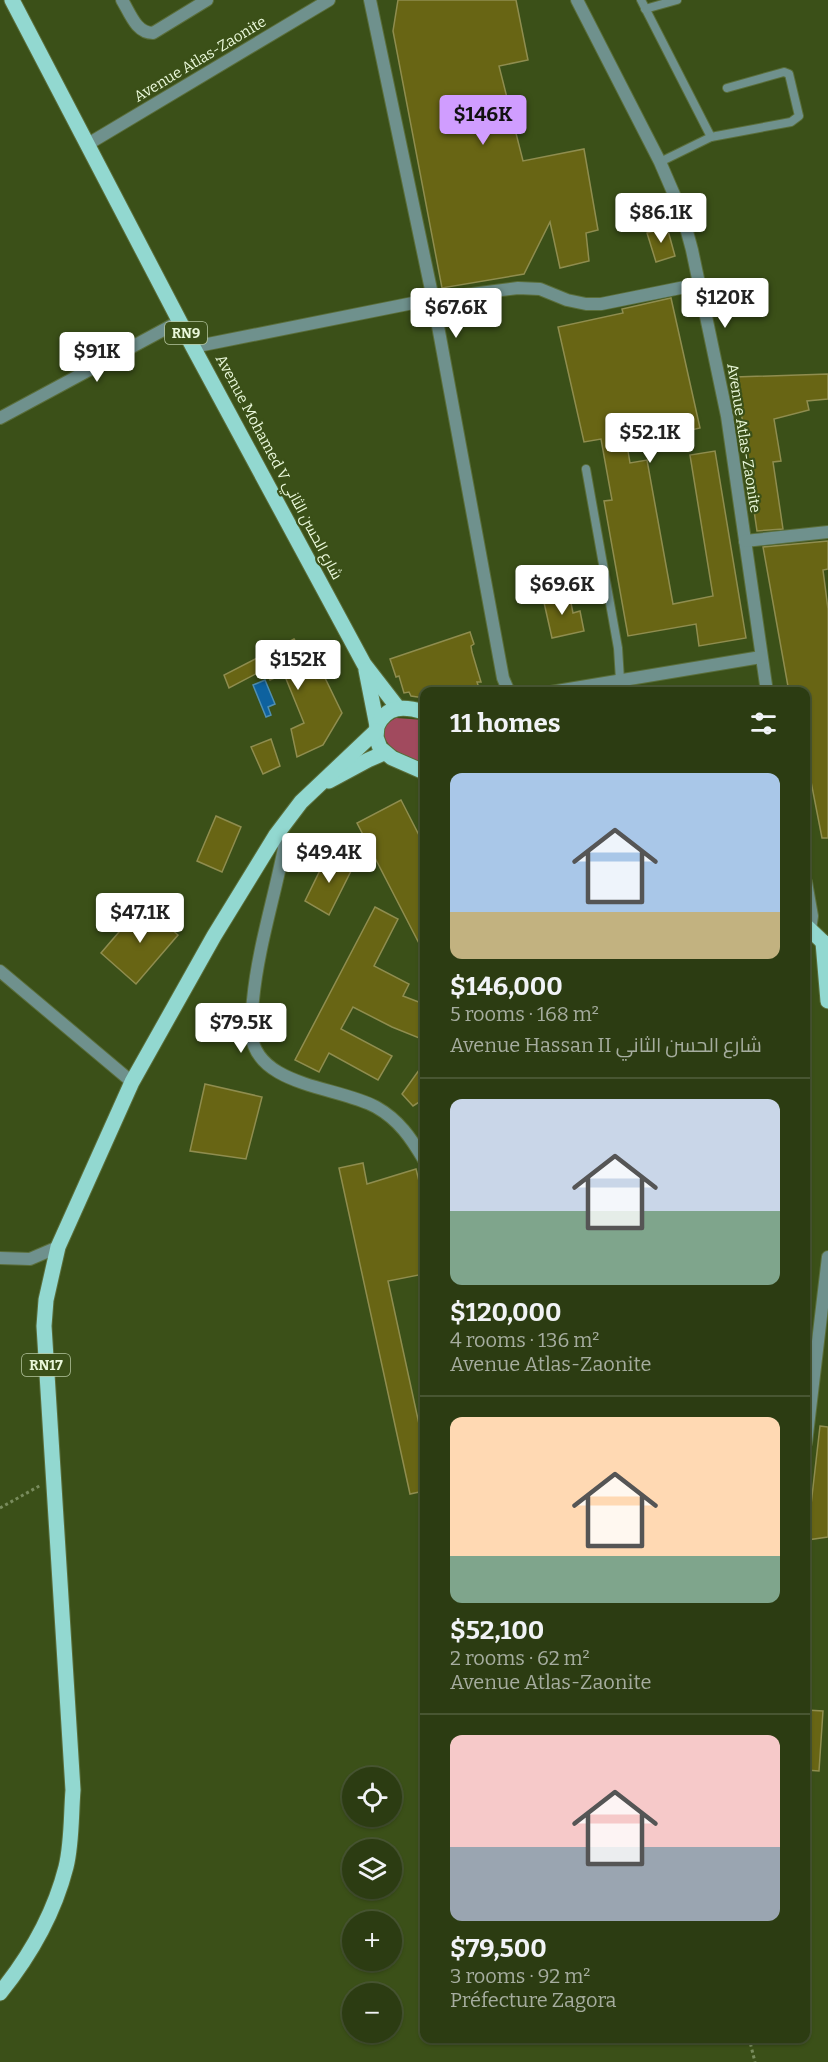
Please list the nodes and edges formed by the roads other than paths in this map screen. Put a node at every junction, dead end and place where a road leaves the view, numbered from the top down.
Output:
1 (12, 0) edge
2 (122, 0) edge
3 (207, 0) edge
4 (329, 0) edge
5 (370, 0) edge
6 (577, 0) edge
7 (641, 0) edge
8 (677, 0) edge
9 (645, 9) junction
10 (728, 88) dead end
11 (711, 137) junction
12 (87, 144) junction
13 (660, 162) junction
14 (700, 284) junction
15 (433, 298) junction
16 (180, 321) junction
17 (194, 347) junction
18 (0, 418) edge
19 (586, 469) dead end
20 (828, 532) edge
21 (745, 541) junction
22 (761, 657) junction
23 (364, 664) junction
24 (620, 680) junction
25 (504, 687) edge
26 (580, 687) edge
27 (766, 687) edge
28 (398, 708) junction
29 (420, 711) edge
30 (377, 729) junction
31 (384, 753) junction
32 (420, 770) edge
33 (313, 789) junction
34 (276, 835) junction
35 (810, 904) edge
36 (810, 922) edge
37 (810, 930) edge
38 (826, 946) edge
39 (0, 971) edge
40 (828, 1001) edge
41 (132, 1082) junction
42 (420, 1154) edge
43 (58, 1247) junction
44 (828, 1257) edge
45 (0, 1258) edge
46 (811, 1351) edge
47 (810, 1369) edge
48 (0, 1993) edge

1 - 12 main road, Avenue Mohamed V شارع الحسن الثاني / RN9
2 - 3 street
4 - 12 street, Avenue Atlas-Zaonite
5 - 15 street
6 - 13 street, Avenue Atlas-Zaonite
7 - 9 lane
8 - 9 lane
9 - 11 lane
10 - 11 lane
11 - 13 lane
12 - 16 main road, Avenue Mohamed V شارع الحسن الثاني / RN9
13 - 14 street, Avenue Atlas-Zaonite
14 - 15 street
14 - 21 street, Avenue Atlas-Zaonite
15 - 17 street
15 - 25 street
16 - 17 main road, Avenue Mohamed V شارع الحسن الثاني / RN9
16 - 18 street
17 - 23 main road, Avenue Mohamed V شارع الحسن الثاني / RN9
19 - 24 lane
20 - 21 street
21 - 22 street, Avenue Atlas-Zaonite
22 - 24 street
22 - 27 street, Avenue Atlas-Zaonite
23 - 28 main road, RN9
23 - 30 main road, RN9
24 - 26 street
28 - 29 main road
28 - 30 main road, RN17
30 - 31 main road
30 - 33 main road, RN17
31 - 32 main road
31 - 33 main road, RN17
33 - 34 main road, RN17
34 - 41 main road, RN17
34 - 42 street
35 - 36 street
37 - 38 main road
38 - 40 main road
39 - 41 street
41 - 43 main road, RN17
43 - 45 street
43 - 48 main road, RN17
44 - 46 street
46 - 47 street

